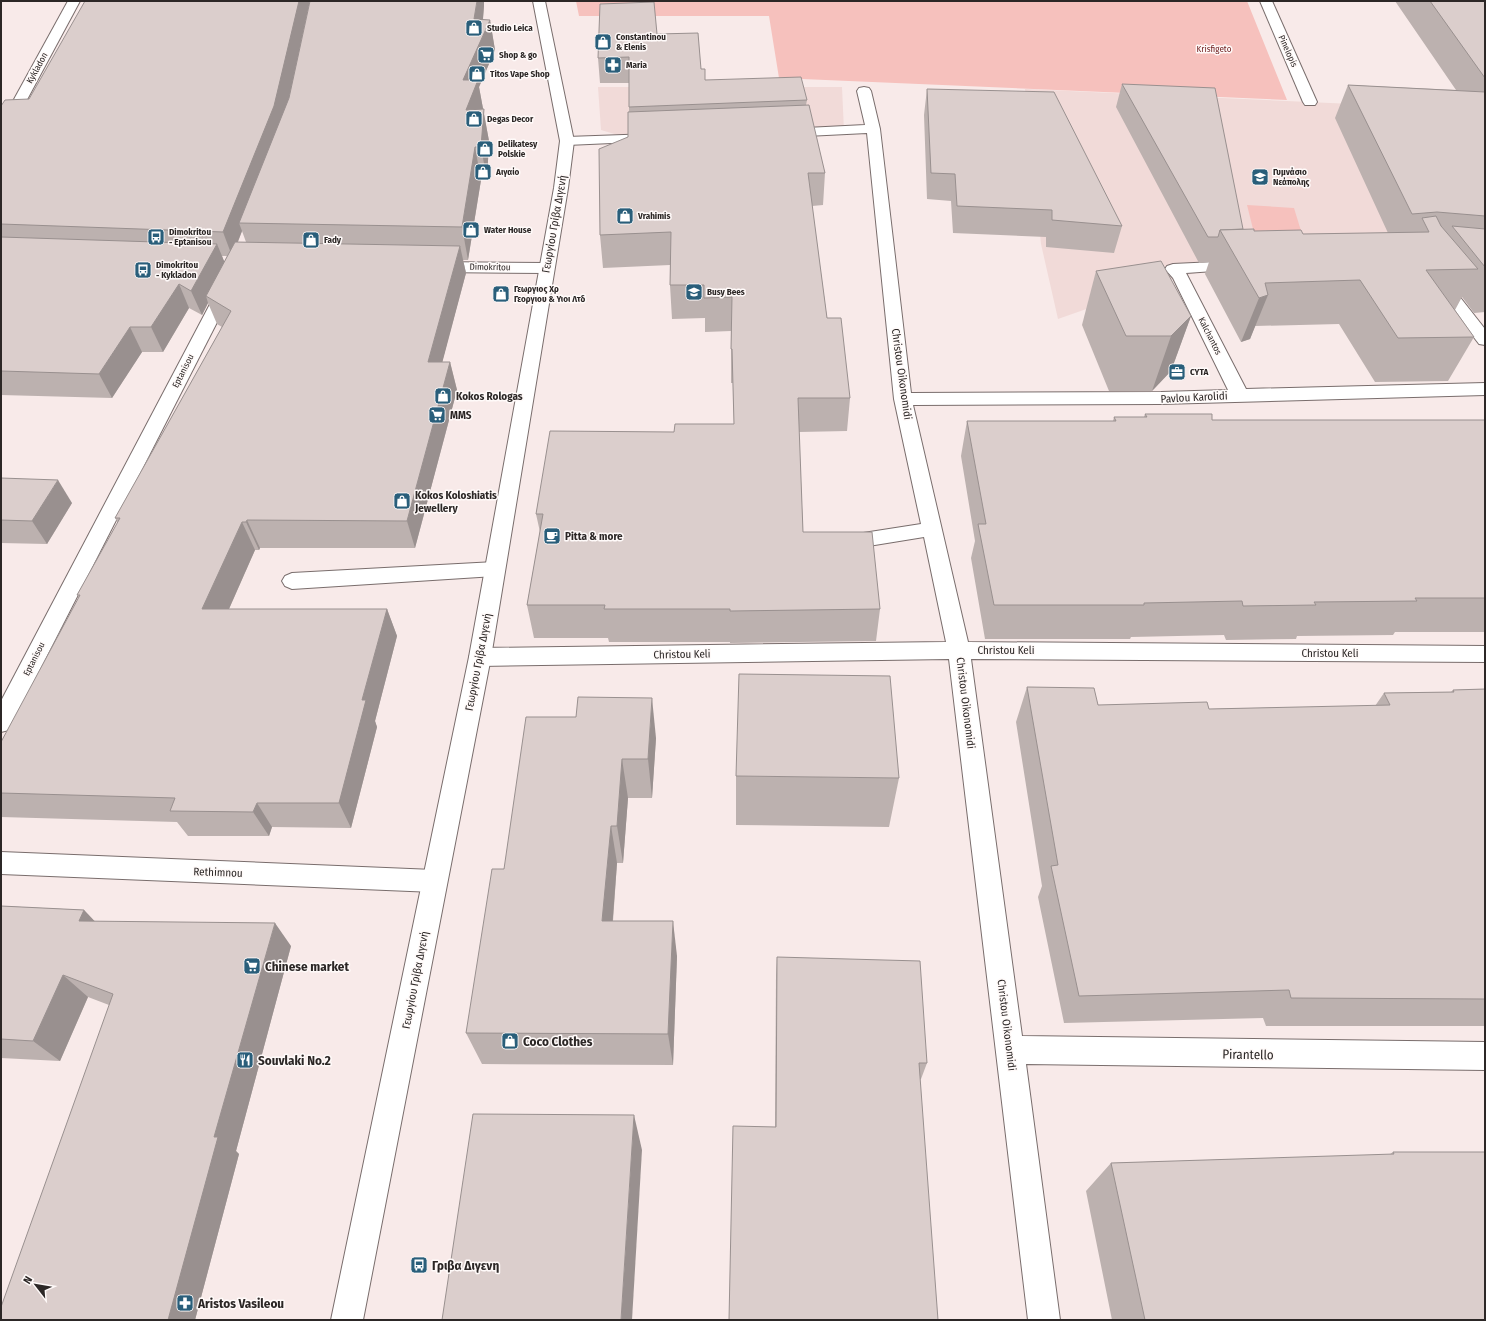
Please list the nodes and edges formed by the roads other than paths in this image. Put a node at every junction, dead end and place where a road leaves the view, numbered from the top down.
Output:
1 (74, 1) edge
2 (539, 1) edge
3 (1266, 1) edge
4 (864, 91) dead end
5 (1310, 102) dead end
6 (873, 129) junction
7 (770, 133) edge
8 (1, 136) edge
9 (668, 137) edge
10 (567, 141) junction
11 (1252, 265) edge
12 (422, 266) edge
13 (546, 268) junction
14 (236, 270) edge
15 (1431, 271) edge
16 (1485, 340) edge
17 (1485, 389) edge
18 (1240, 395) junction
19 (903, 399) junction
20 (932, 529) junction
21 (833, 545) edge
22 (495, 569) junction
23 (292, 581) dead end
24 (959, 650) junction
25 (1485, 654) edge
26 (480, 657) junction
27 (1, 723) edge
28 (1, 864) edge
29 (434, 882) junction
30 (1010, 1050) junction
31 (1485, 1056) edge
32 (347, 1320) edge
33 (1044, 1320) edge

1 - 8 street, Kykladon
2 - 10 street, Γεωργίου Γρίβα Διγενή
3 - 5 street, Pinelopis
4 - 6 street, Christou Oikonomidi
6 - 7 street
6 - 19 street, Christou Oikonomidi
9 - 10 street
10 - 13 street, Γεωργίου Γρίβα Διγενή
11 - 18 street, Kalchantos
12 - 13 street, Dimokritou
13 - 22 street, Γεωργίου Γρίβα Διγενή
14 - 27 street, Eptanisou
15 - 16 street
17 - 18 street, Pavlou Karolidi
18 - 19 street, Pavlou Karolidi
19 - 20 street, Christou Oikonomidi
20 - 21 street
20 - 24 street, Christou Oikonomidi
22 - 23 street
22 - 26 street, Γεωργίου Γρίβα Διγενή
24 - 25 street, Christou Keli
24 - 26 street, Christou Keli
24 - 30 street, Christou Oikonomidi
26 - 29 street, Γεωργίου Γρίβα Διγενή
28 - 29 street, Rethimnou
29 - 32 street, Γεωργίου Γρίβα Διγενή
30 - 31 street, Pirantello
30 - 33 street, Christou Oikonomidi

